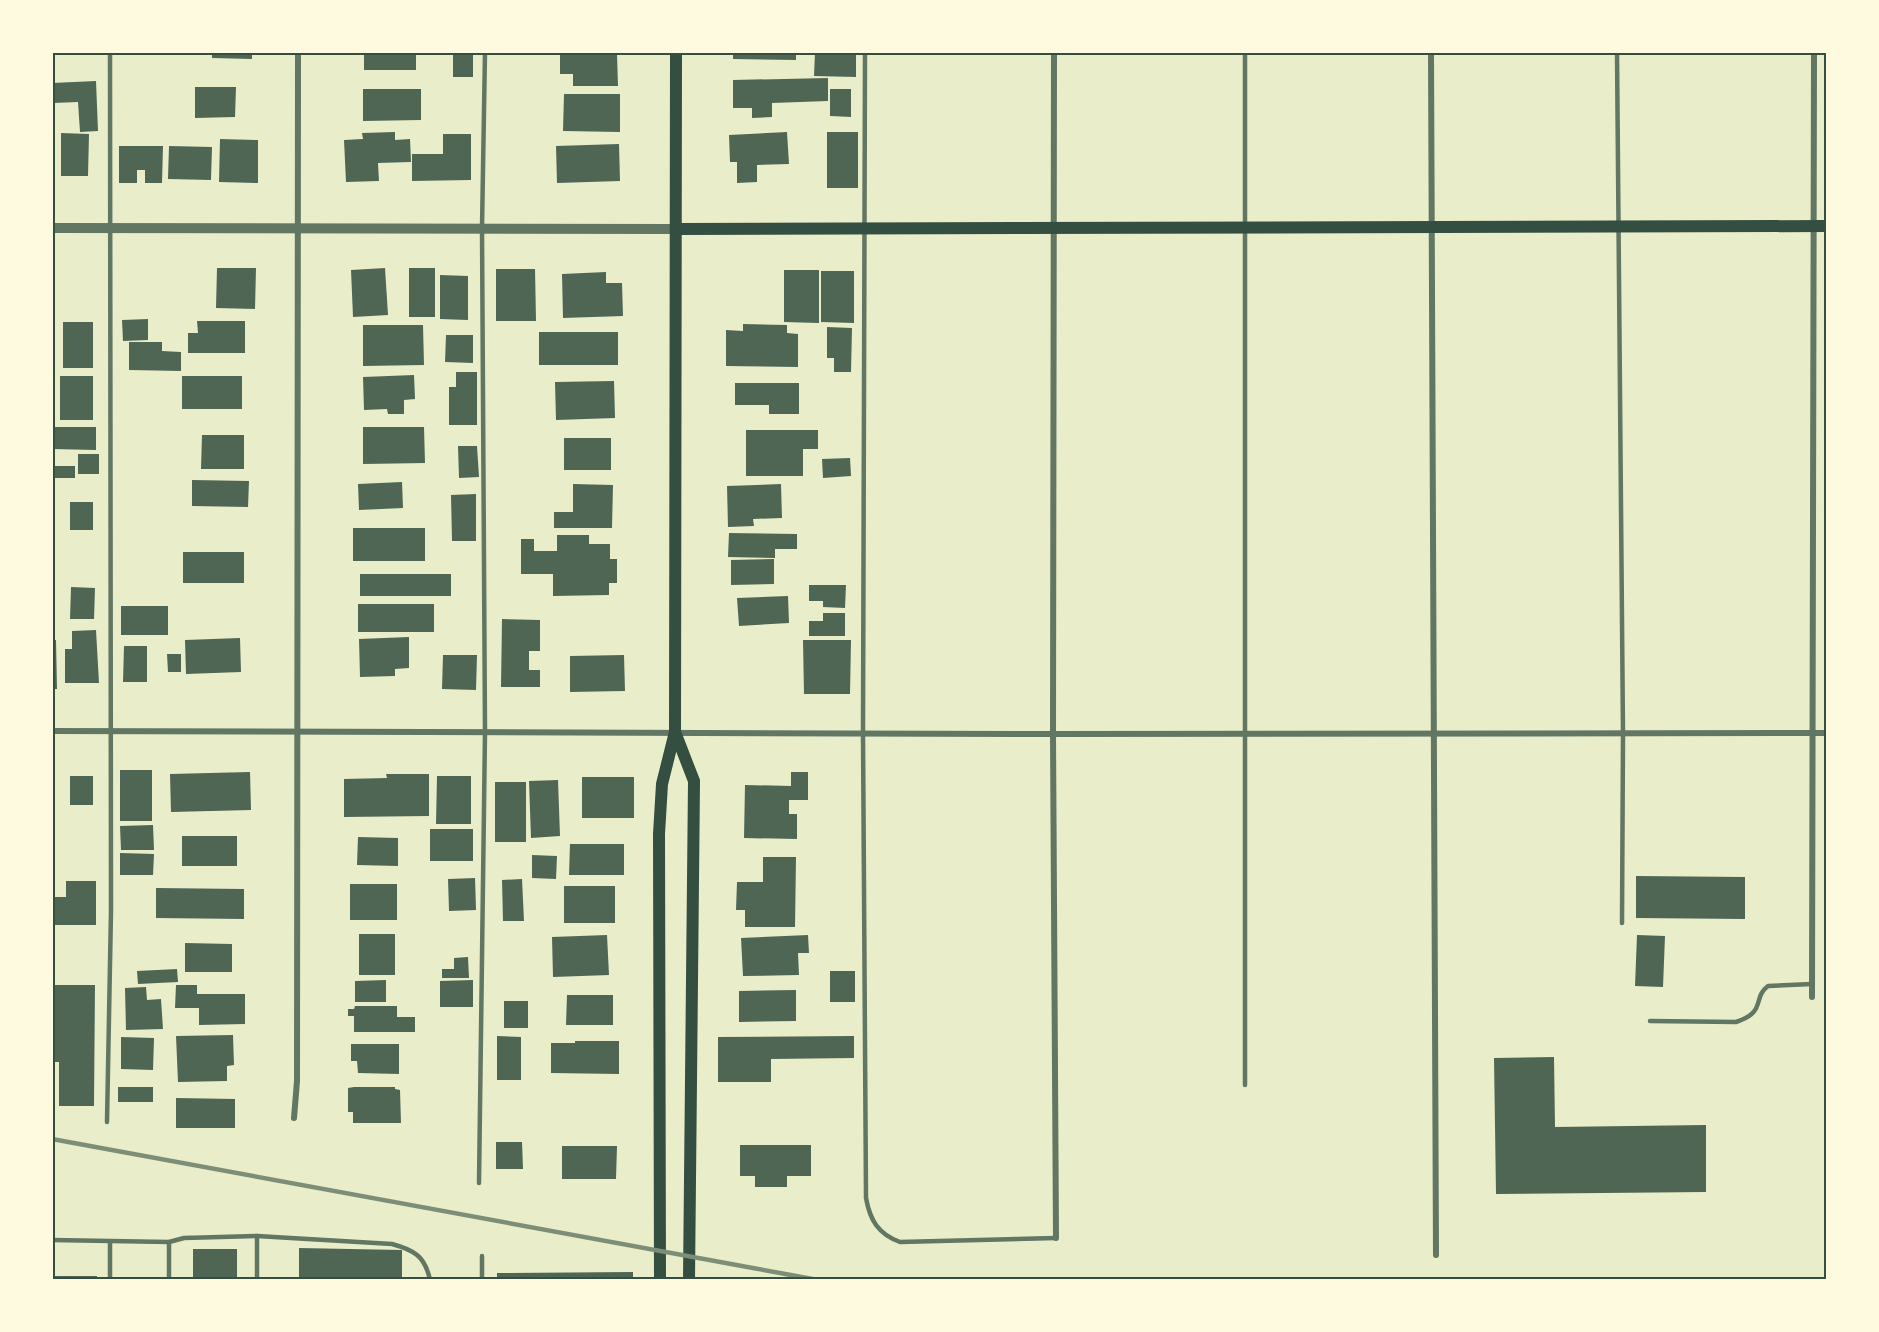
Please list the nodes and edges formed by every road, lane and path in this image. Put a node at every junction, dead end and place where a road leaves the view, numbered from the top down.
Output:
1 (110, 52) edge
2 (298, 52) edge
3 (485, 52) edge
4 (676, 52) edge
5 (866, 52) edge
6 (1054, 52) edge
7 (1245, 52) edge
8 (1431, 52) edge
9 (1617, 52) edge
10 (1814, 52) edge
11 (1054, 226) junction
12 (1244, 226) junction
13 (1430, 226) junction
14 (1617, 226) junction
15 (1821, 226) edge
16 (867, 227) junction
17 (52, 228) edge
18 (109, 228) junction
19 (297, 228) junction
20 (482, 228) junction
21 (676, 229) junction
22 (52, 731) edge
23 (110, 731) junction
24 (298, 731) junction
25 (485, 732) junction
26 (675, 732) junction
27 (863, 733) junction
28 (1811, 733) junction
29 (1827, 733) edge
30 (1053, 734) junction
31 (1244, 734) junction
32 (1432, 734) junction
33 (1623, 734) junction
34 (1622, 923) dead end
35 (1812, 984) junction
36 (1812, 997) dead end
37 (1650, 1021) dead end
38 (1245, 1085) dead end
39 (294, 1118) dead end
40 (107, 1122) dead end
41 (479, 1183) dead end
42 (257, 1236) junction
43 (1056, 1238) joint
44 (52, 1240) edge
45 (110, 1242) junction
46 (169, 1242) junction
47 (1436, 1255) dead end
48 (482, 1256) dead end
49 (110, 1280) edge
50 (169, 1280) edge
51 (257, 1280) edge
52 (430, 1280) edge
53 (482, 1280) edge
54 (660, 1280) edge
55 (689, 1280) edge

1 - 18 lane
2 - 19 street
3 - 20 lane
4 - 21 main road
5 - 16 lane
6 - 11 street
7 - 12 lane
8 - 13 street
9 - 14 lane
10 - 15 street
11 - 12 main road
11 - 16 main road
11 - 30 street
12 - 13 main road
12 - 31 lane
13 - 14 main road
13 - 32 street
14 - 15 main road
14 - 33 lane
15 - 28 street
16 - 21 main road
16 - 27 lane
17 - 18 street
18 - 19 street
18 - 23 lane
19 - 20 street
19 - 24 street
20 - 21 street
20 - 25 lane
21 - 26 main road
22 - 23 street
23 - 24 street
23 - 40 lane
24 - 25 street
24 - 39 street
25 - 26 street
25 - 41 lane
26 - 27 street
26 - 54 main road
26 - 55 main road
27 - 30 street
27 - 43 lane
28 - 29 street
28 - 33 street
28 - 35 street
30 - 31 street
30 - 43 street
31 - 32 street
31 - 38 lane
32 - 33 street
32 - 47 street
33 - 34 lane
35 - 36 street
35 - 37 lane
42 - 46 lane
42 - 51 lane
42 - 52 lane
44 - 45 lane
45 - 46 lane
45 - 49 lane
46 - 50 lane
48 - 53 lane

